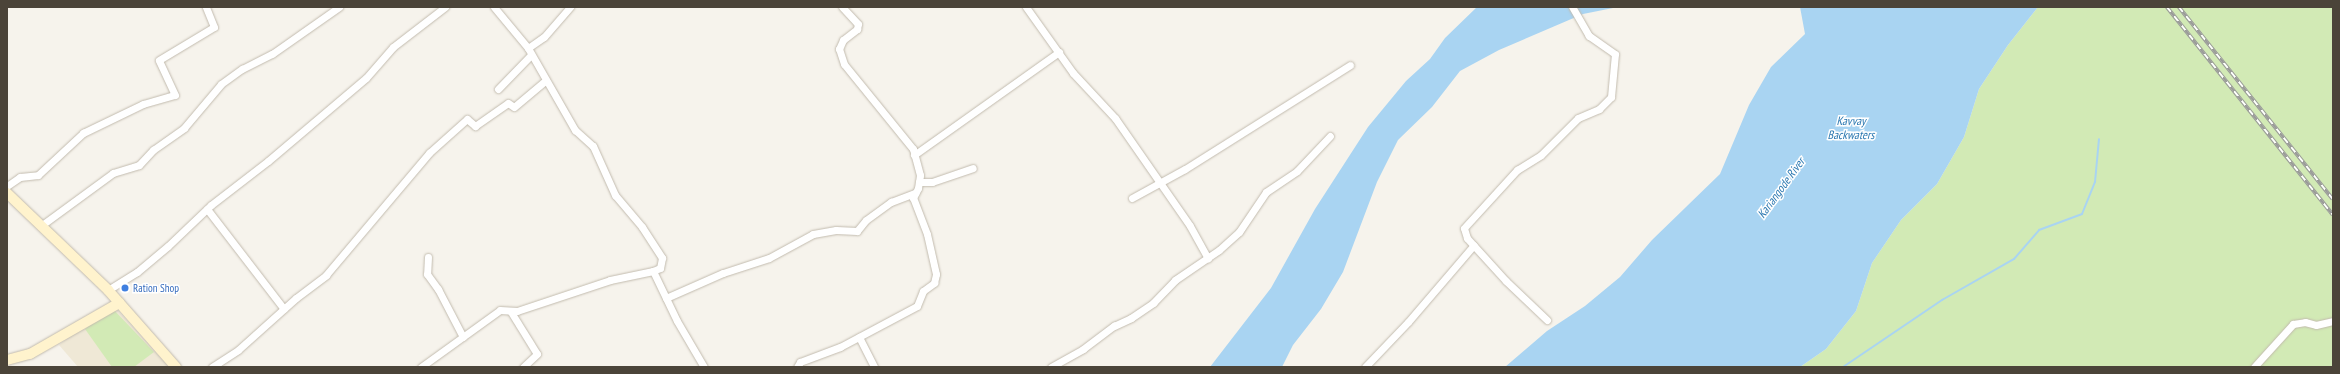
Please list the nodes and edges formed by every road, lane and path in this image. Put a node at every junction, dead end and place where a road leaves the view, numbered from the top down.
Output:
1 (206, 7) edge
2 (445, 7) edge
3 (494, 7) edge
4 (570, 7) edge
5 (842, 7) edge
6 (1026, 7) edge
7 (1572, 7) edge
8 (335, 9) edge
9 (529, 52) junction
10 (1059, 52) junction
11 (1350, 65) dead end
12 (545, 81) junction
13 (498, 89) dead end
14 (1330, 136) dead end
15 (914, 155) junction
16 (973, 168) dead end
17 (919, 182) junction
18 (1160, 182) junction
19 (7, 186) edge
20 (7, 193) edge
21 (915, 193) junction
22 (1132, 198) dead end
23 (207, 209) junction
24 (42, 225) junction
25 (1474, 246) junction
26 (428, 257) dead end
27 (1208, 258) junction
28 (653, 271) junction
29 (108, 290) junction
30 (666, 298) junction
31 (119, 303) junction
32 (284, 309) junction
33 (511, 312) junction
34 (1547, 320) dead end
35 (2333, 321) edge
36 (463, 337) junction
37 (859, 337) junction
38 (7, 360) edge
39 (176, 367) edge
40 (212, 367) edge
41 (421, 367) edge
42 (523, 367) edge
43 (704, 367) edge
44 (797, 367) edge
45 (874, 367) edge
46 (1051, 367) edge
47 (1365, 367) edge
48 (2254, 367) edge

1 - 19 street
2 - 23 street
3 - 9 street
4 - 9 street
5 - 15 street
6 - 10 street
7 - 25 street
8 - 24 street
9 - 12 street
9 - 13 street
10 - 15 street
10 - 18 street
11 - 18 street
12 - 28 street
12 - 32 street
14 - 27 street
15 - 17 street
16 - 17 street
17 - 21 street
18 - 22 street
18 - 27 street
20 - 24 main road
21 - 30 street
21 - 37 street
23 - 29 street
23 - 32 street
24 - 29 main road
25 - 34 street
25 - 47 street
26 - 36 street
27 - 46 street
28 - 30 street
28 - 33 street
29 - 31 main road
30 - 43 street
31 - 38 main road
31 - 39 main road
32 - 40 street
33 - 36 street
33 - 42 street
35 - 48 street
36 - 41 street
37 - 44 street
37 - 45 street

